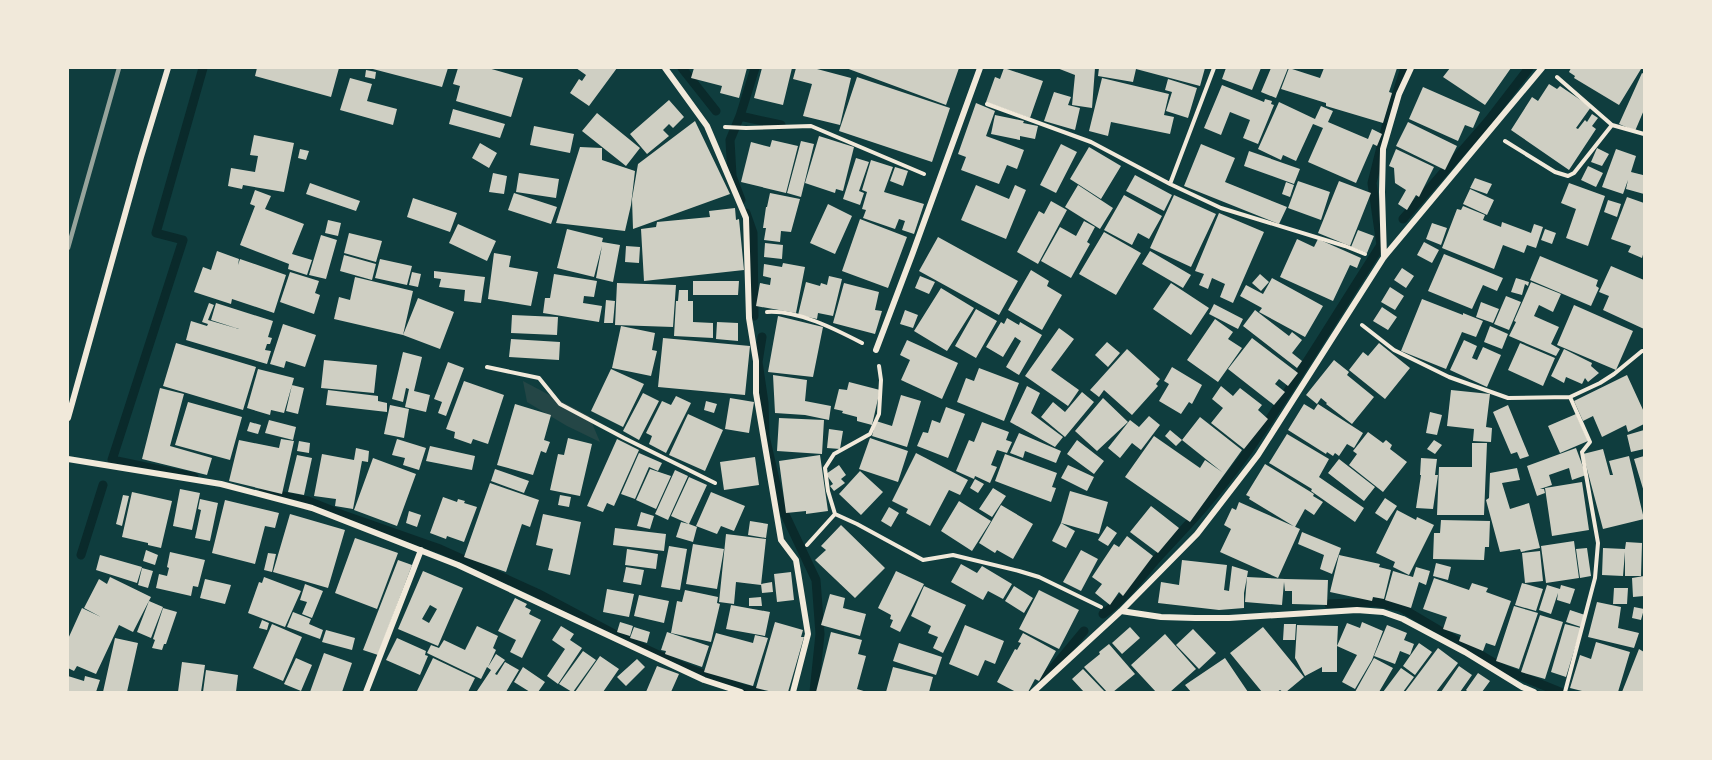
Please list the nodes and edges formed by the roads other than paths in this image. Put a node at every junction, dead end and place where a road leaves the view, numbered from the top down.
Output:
1 (168, 68) edge
2 (665, 68) edge
3 (980, 68) edge
4 (1411, 68) edge
5 (1542, 68) edge
6 (1384, 257) junction
7 (876, 350) road end
8 (68, 418) edge
9 (68, 459) edge
10 (421, 550) junction
11 (1121, 611) junction
12 (366, 693) edge
13 (741, 693) edge
14 (793, 693) edge
15 (1033, 693) edge
16 (1534, 693) edge

1 - 8 street
2 - 14 street
3 - 7 street
4 - 6 street
5 - 6 street
6 - 11 street
9 - 10 street
10 - 12 street
10 - 13 street
11 - 15 street
11 - 16 street

